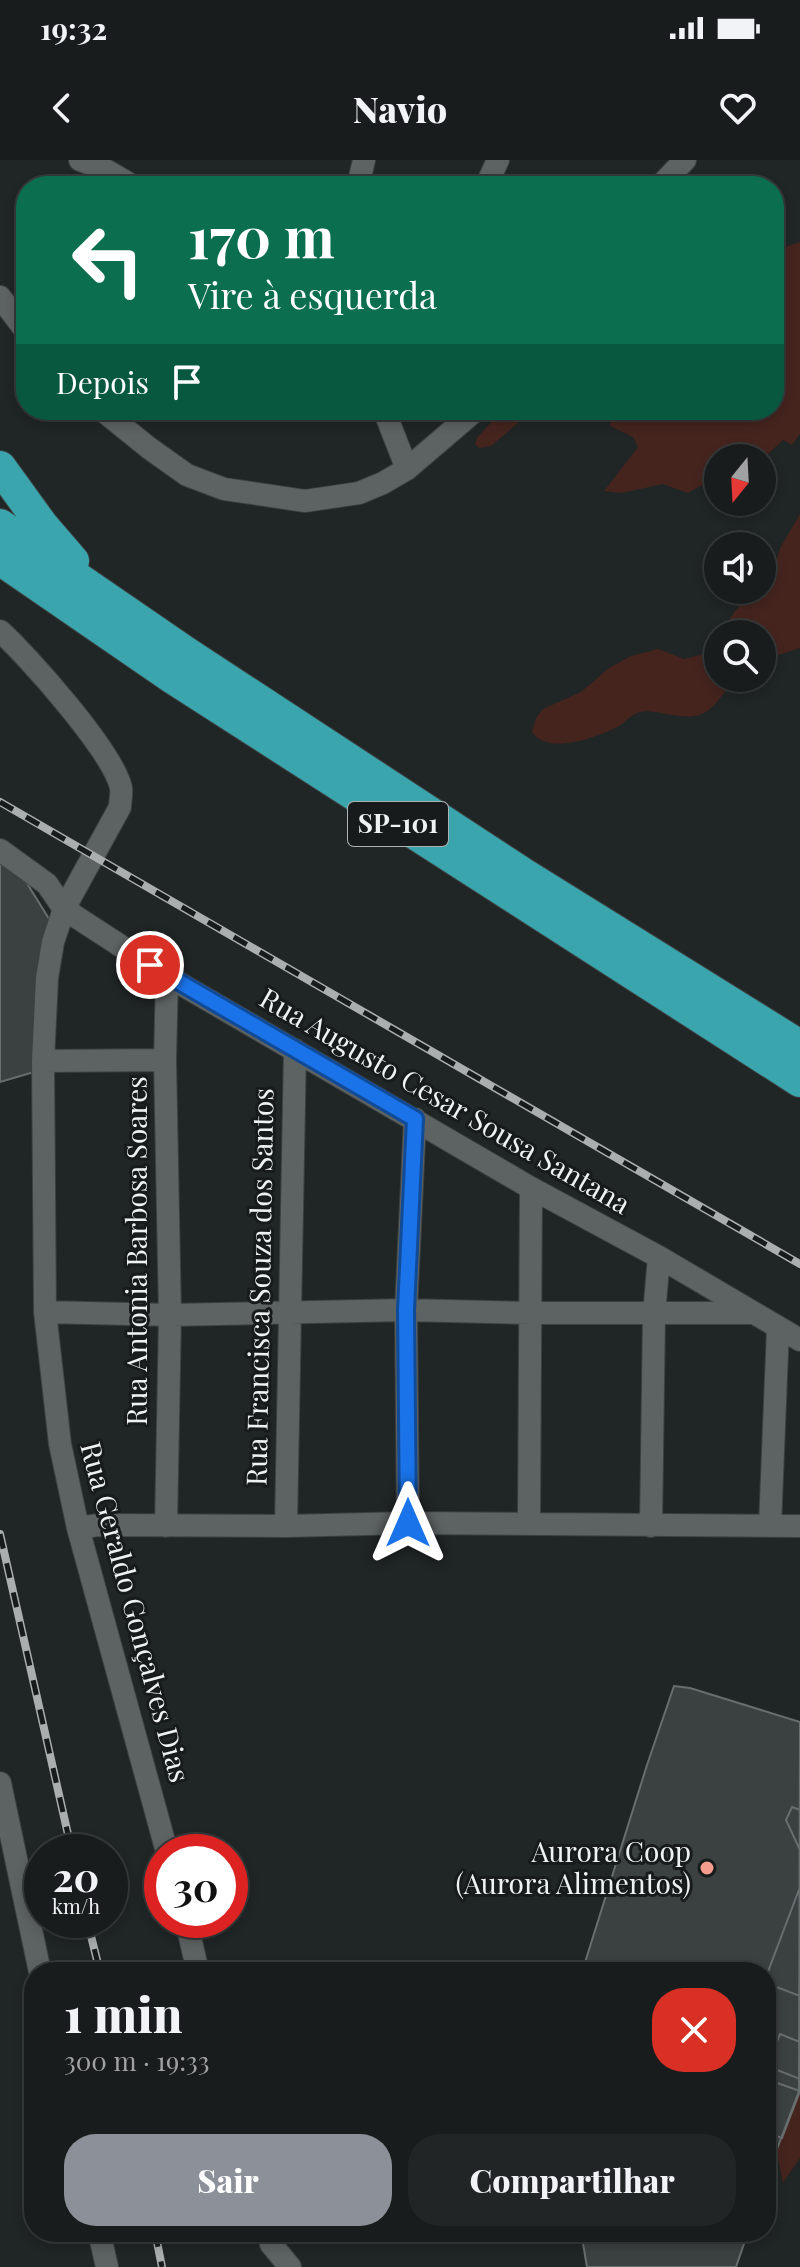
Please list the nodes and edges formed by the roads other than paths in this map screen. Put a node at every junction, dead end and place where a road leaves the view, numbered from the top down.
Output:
1 (80, 160) edge
2 (685, 160) edge
3 (116, 176) edge
4 (670, 176) edge
5 (0, 297) edge
6 (16, 318) edge
7 (114, 420) edge
8 (388, 420) edge
9 (464, 420) edge
10 (0, 467) edge
11 (407, 469) junction
12 (0, 525) edge
13 (0, 559) edge
14 (118, 606) junction
15 (0, 631) edge
16 (0, 850) edge
17 (64, 909) junction
18 (167, 976) junction
19 (800, 1046) edge
20 (295, 1050) junction
21 (165, 1060) junction
22 (43, 1061) junction
23 (800, 1081) edge
24 (415, 1119) junction
25 (531, 1188) junction
26 (659, 1257) junction
27 (406, 1310) junction
28 (289, 1311) junction
29 (45, 1312) junction
30 (530, 1313) junction
31 (754, 1313) junction
32 (654, 1314) junction
33 (170, 1315) junction
34 (778, 1328) junction
35 (800, 1340) edge
36 (408, 1523) junction
37 (529, 1524) junction
38 (166, 1526) junction
39 (286, 1526) junction
40 (651, 1526) junction
41 (770, 1526) junction
42 (800, 1526) edge
43 (78, 1528) junction
44 (0, 1783) edge
45 (162, 1834) edge
46 (190, 1938) edge
47 (38, 1962) edge
48 (196, 1962) edge
49 (101, 2242) edge
50 (270, 2242) edge
51 (107, 2267) edge
52 (290, 2267) edge

1 - 3 street
2 - 4 street
5 - 6 street
7 - 11 street
8 - 11 street
9 - 11 street
10 - 14 highway
12 - 14 highway, SP-101
13 - 23 highway, SP-101
14 - 19 highway, SP-101
15 - 17 street, Rua Geraldo Gonçalves Dias
16 - 17 street, Rua Augusto Cesar Sousa Santana
17 - 18 street, Rua Augusto Cesar Sousa Santana
17 - 22 street, Rua Geraldo Gonçalves Dias
18 - 20 street, Rua Augusto Cesar Sousa Santana
18 - 21 street, Rua Antonia Barbosa Soares
20 - 24 street, Rua Augusto Cesar Sousa Santana
20 - 28 street, Rua Francisca Souza dos Santos
21 - 22 street
21 - 33 street, Rua Antonia Barbosa Soares
22 - 29 street, Rua Geraldo Gonçalves Dias
24 - 25 street, Rua Augusto Cesar Sousa Santana
24 - 27 street
25 - 26 street, Rua Augusto Cesar Sousa Santana
25 - 30 street
26 - 31 street, Rua Augusto Cesar Sousa Santana
26 - 32 street
27 - 28 street
27 - 30 street
27 - 36 street
28 - 33 street
28 - 39 street, Rua Francisca Souza dos Santos
29 - 33 street
29 - 43 street, Rua Geraldo Gonçalves Dias
30 - 32 street
30 - 37 street
31 - 32 street
31 - 34 street, Rua Augusto Cesar Sousa Santana
32 - 40 street
33 - 38 street, Rua Antonia Barbosa Soares
34 - 35 street, Rua Augusto Cesar Sousa Santana
34 - 41 street
36 - 37 street
36 - 39 street
37 - 40 street
38 - 39 street
38 - 43 street
40 - 41 street
41 - 42 street
43 - 45 street, Rua Geraldo Gonçalves Dias
44 - 47 street
46 - 48 street
49 - 51 street
50 - 52 street

